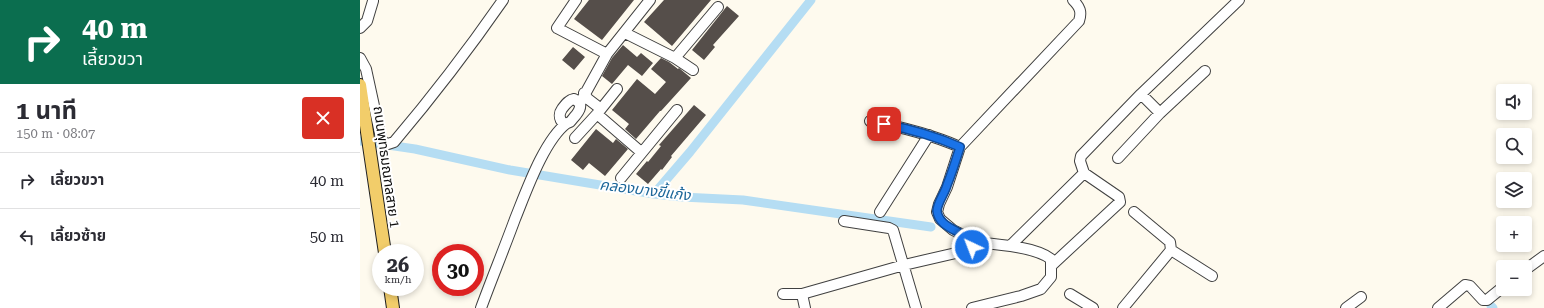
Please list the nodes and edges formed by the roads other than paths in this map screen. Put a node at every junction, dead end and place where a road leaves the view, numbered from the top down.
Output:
1 (503, 0) edge
2 (576, 0) edge
3 (650, 0) edge
4 (1073, 0) edge
5 (1239, 0) edge
6 (373, 1) edge
7 (718, 7) dead end
8 (360, 28) edge
9 (625, 33) junction
10 (607, 54) junction
11 (360, 58) edge
12 (675, 58) junction
13 (693, 70) dead end
14 (1206, 71) dead end
15 (360, 85) edge
16 (617, 89) dead end
17 (1141, 94) junction
18 (580, 98) junction
19 (677, 110) dead end
20 (599, 112) junction
21 (1160, 113) junction
22 (870, 121) dead end
23 (562, 123) junction
24 (929, 135) junction
25 (575, 138) dead end
26 (960, 147) junction
27 (642, 152) junction
28 (1118, 158) dead end
29 (1084, 173) junction
30 (621, 178) dead end
31 (880, 212) dead end
32 (1134, 212) dead end
33 (844, 221) dead end
34 (972, 242) junction
35 (384, 244) edge
36 (1011, 246) junction
37 (1171, 250) junction
38 (1544, 256) edge
39 (904, 265) junction
40 (1052, 265) junction
41 (1532, 265) edge
42 (1212, 276) dead end
43 (1496, 293) edge
44 (783, 294) dead end
45 (802, 294) junction
46 (1070, 294) dead end
47 (391, 296) edge
48 (1361, 297) dead end
49 (393, 308) edge
50 (481, 308) edge
51 (805, 308) edge
52 (916, 308) edge
53 (972, 308) edge
54 (1093, 308) edge
55 (1123, 308) edge
56 (1346, 308) edge
57 (1438, 308) edge

1 - 11 street
2 - 10 street
3 - 9 street
4 - 26 street
5 - 17 street
6 - 8 street
7 - 12 street
9 - 10 street
9 - 12 street
10 - 18 street
12 - 13 street
14 - 21 street
15 - 35 main road, ถนนพุทธมณฑลสาย 1
16 - 20 street
17 - 21 street
17 - 29 street
18 - 20 street
18 - 23 street
18 - 23 street
19 - 27 street
20 - 25 street
20 - 27 street
21 - 28 street
22 - 24 street
23 - 50 street
24 - 26 street
24 - 31 street
26 - 34 street
27 - 30 street
29 - 36 street
29 - 40 street
32 - 37 street
33 - 39 street
34 - 36 street
34 - 39 street
36 - 40 street
37 - 42 street
37 - 55 street
38 - 41 street
39 - 45 street
39 - 52 street
40 - 53 street
43 - 57 street
44 - 45 street
45 - 51 street
46 - 54 street
47 - 49 main road
48 - 56 street

